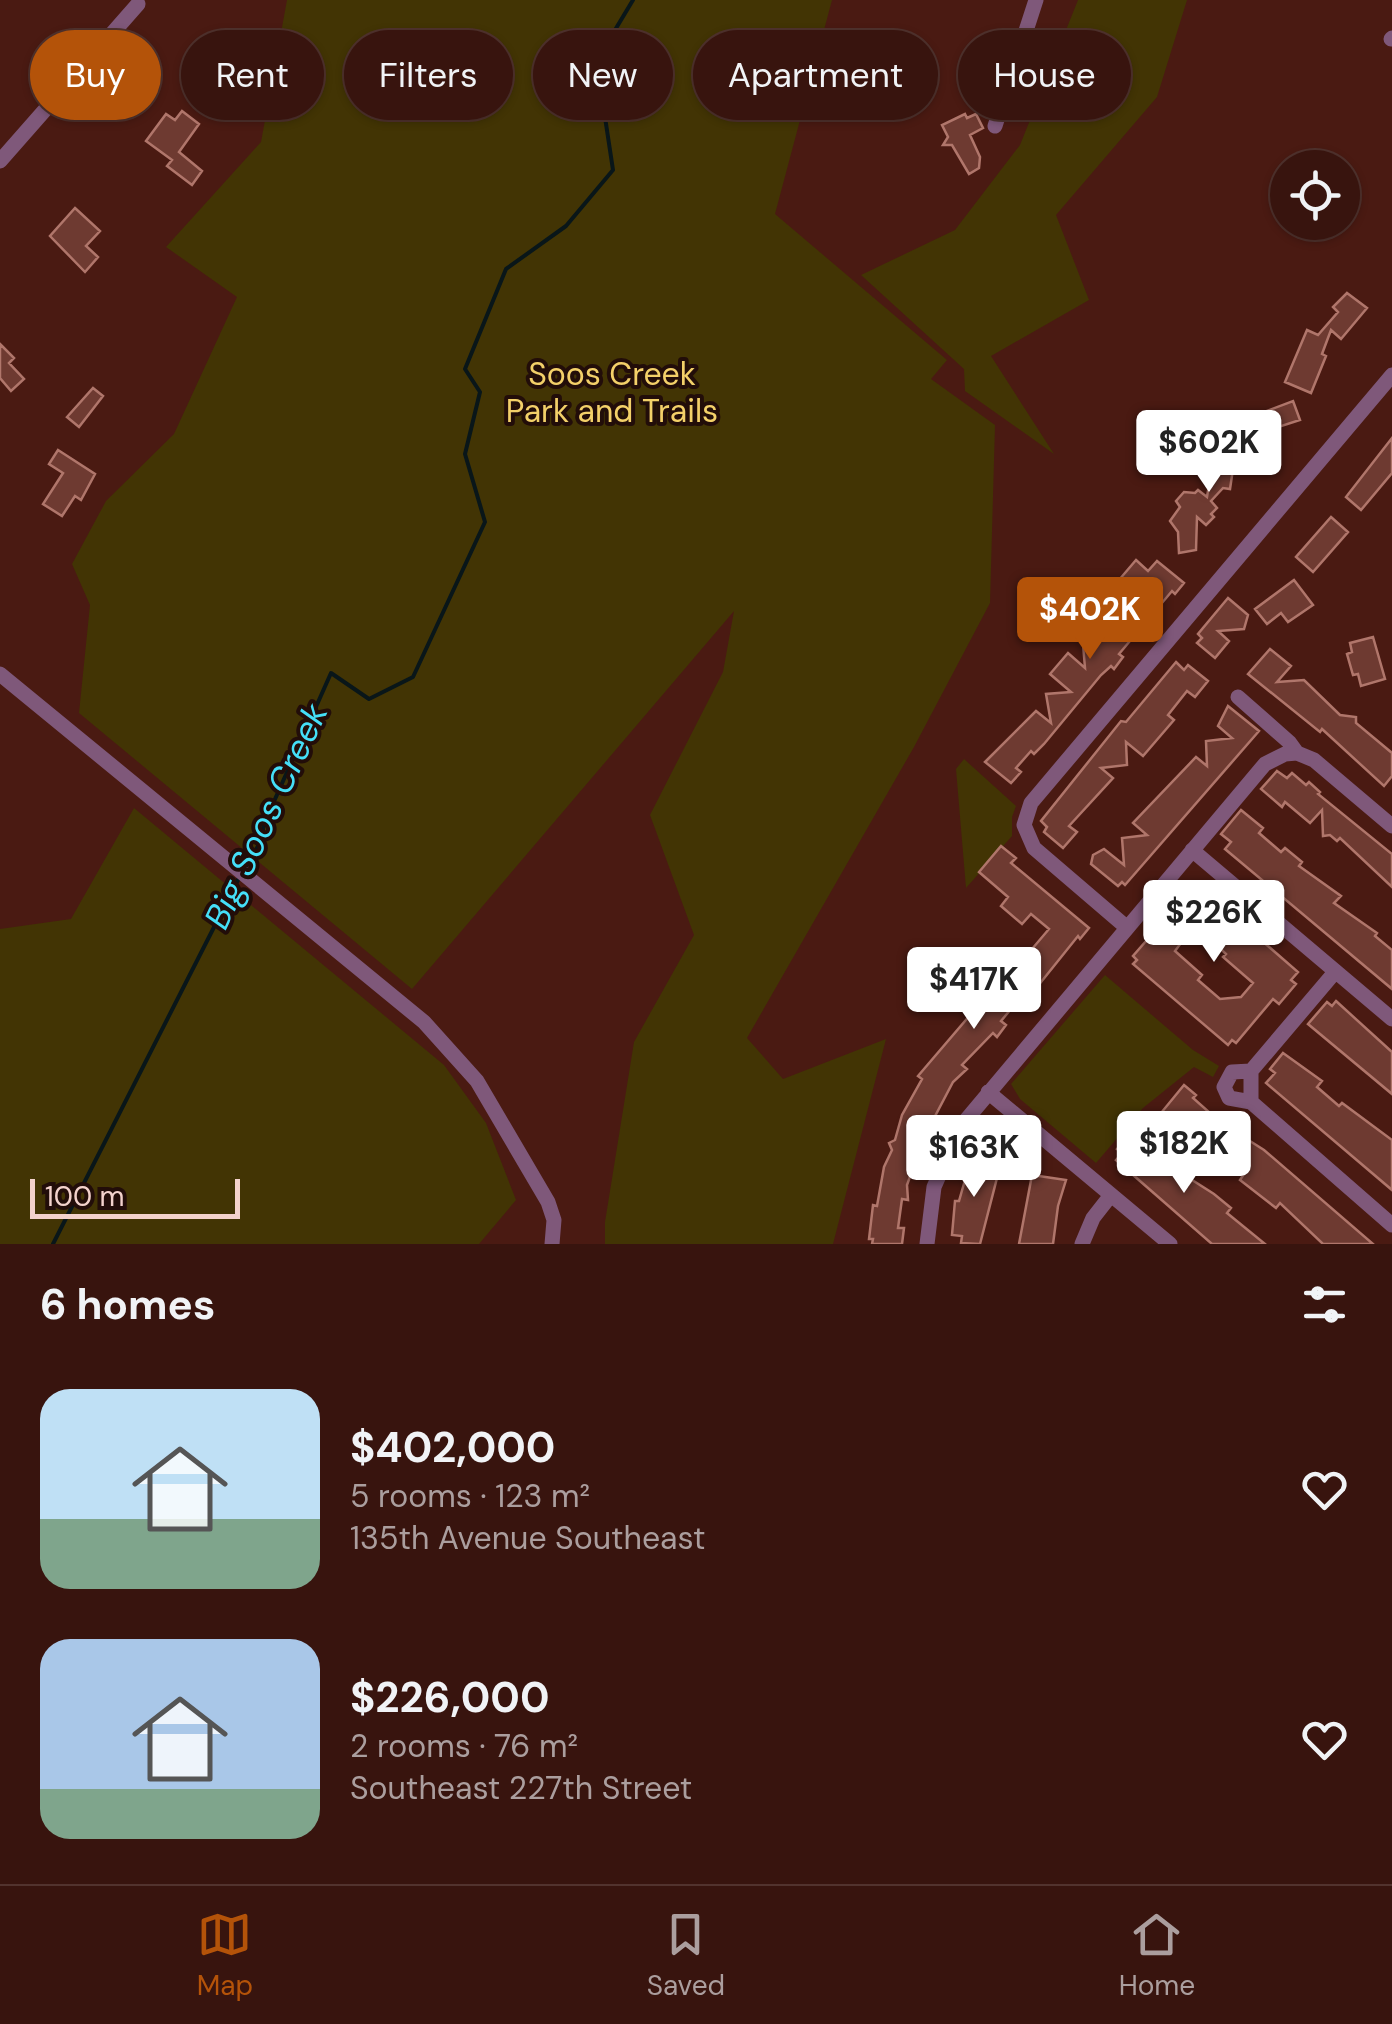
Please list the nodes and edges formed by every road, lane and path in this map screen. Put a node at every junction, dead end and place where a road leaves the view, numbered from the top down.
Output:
1 (1036, 0) edge
2 (138, 4) dead end
3 (995, 126) dead end
4 (0, 161) edge
5 (1392, 375) edge
6 (0, 674) edge
7 (1238, 697) dead end
8 (1297, 753) junction
9 (1392, 826) edge
10 (1192, 850) junction
11 (1125, 926) junction
12 (1335, 972) junction
13 (1392, 1019) edge
14 (1251, 1071) junction
15 (988, 1092) junction
16 (1251, 1102) junction
17 (1111, 1195) junction
18 (1392, 1225) edge
19 (552, 1244) edge
20 (927, 1244) edge
21 (1082, 1244) edge
22 (1170, 1244) edge

1 - 3 street
2 - 4 street
5 - 11 street
6 - 19 street
7 - 8 street
8 - 9 street
8 - 10 street
10 - 11 street
10 - 12 street
11 - 15 street
12 - 13 street
12 - 14 street
14 - 16 street
14 - 16 street
15 - 17 street
15 - 20 street
16 - 18 street
17 - 21 street
17 - 22 street

